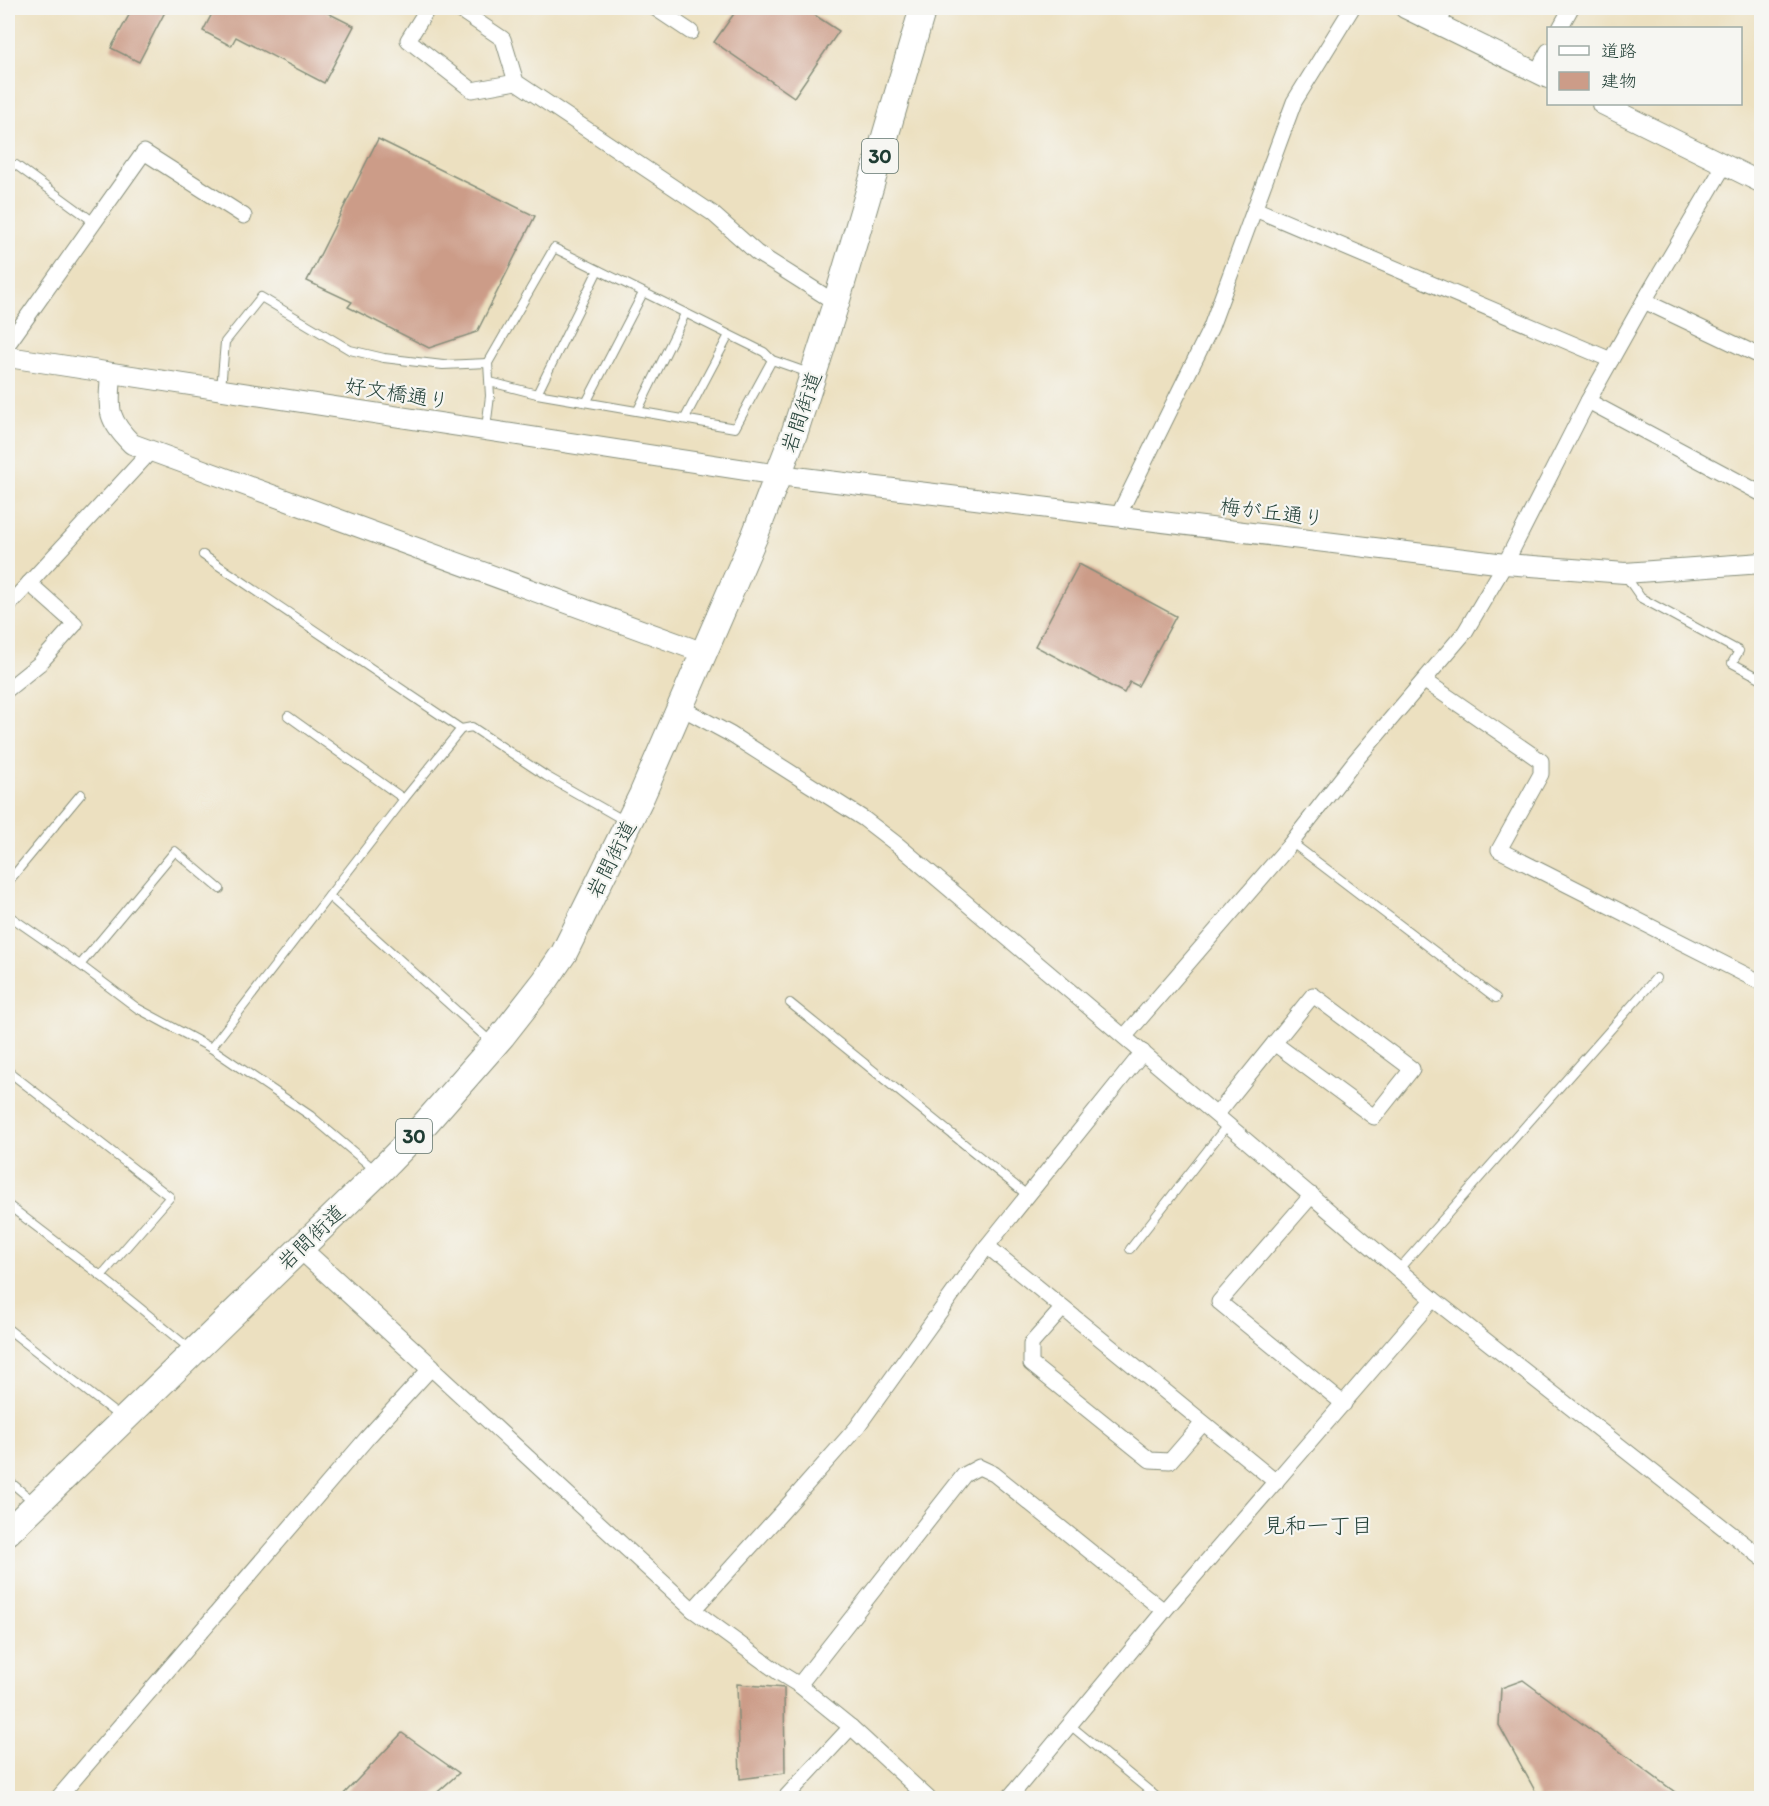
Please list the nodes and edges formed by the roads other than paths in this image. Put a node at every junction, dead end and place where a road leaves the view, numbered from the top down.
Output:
1 (428, 8) edge
2 (457, 8) edge
3 (655, 8) edge
4 (923, 8) edge
5 (1352, 8) edge
6 (1405, 8) edge
7 (1450, 8) edge
8 (1571, 8) edge
9 (1441, 25) junction
10 (1561, 27) edge
11 (692, 32) dead end
12 (1547, 56) edge
13 (1543, 75) edge
14 (516, 82) junction
15 (1604, 105) edge
16 (1725, 164) junction
17 (16, 165) dead end
18 (1761, 183) edge
19 (1255, 209) junction
20 (244, 216) dead end
21 (94, 222) junction
22 (598, 270) junction
23 (643, 292) junction
24 (1644, 301) junction
25 (836, 303) junction
26 (685, 314) junction
27 (729, 335) junction
28 (8, 344) edge
29 (8, 357) edge
30 (1761, 357) edge
31 (772, 360) junction
32 (1611, 360) junction
33 (488, 363) junction
34 (111, 373) junction
35 (814, 374) junction
36 (490, 382) junction
37 (221, 390) junction
38 (537, 394) junction
39 (587, 401) junction
40 (1588, 401) junction
41 (638, 410) junction
42 (685, 418) junction
43 (486, 430) junction
44 (150, 452) junction
45 (779, 475) junction
46 (1761, 494) edge
47 (1117, 518) junction
48 (203, 555) dead end
49 (1761, 563) edge
50 (1505, 564) junction
51 (1625, 573) junction
52 (29, 583) junction
53 (8, 606) edge
54 (704, 653) junction
55 (1761, 679) edge
56 (1425, 681) junction
57 (8, 689) edge
58 (680, 707) junction
59 (288, 716) dead end
60 (461, 729) junction
61 (81, 794) dead end
62 (404, 799) junction
63 (629, 824) junction
64 (1291, 842) junction
65 (8, 882) edge
66 (220, 889) dead end
67 (329, 896) junction
68 (8, 915) edge
69 (80, 965) junction
70 (1656, 978) dead end
71 (1761, 983) edge
72 (1496, 999) dead end
73 (790, 1003) dead end
74 (1125, 1036) junction
75 (1274, 1043) junction
76 (494, 1045) junction
77 (211, 1048) junction
78 (1143, 1052) junction
79 (8, 1071) edge
80 (1223, 1119) junction
81 (378, 1173) junction
82 (1312, 1195) junction
83 (1027, 1196) junction
84 (8, 1205) edge
85 (987, 1246) junction
86 (300, 1248) junction
87 (1130, 1249) dead end
88 (1399, 1269) junction
89 (101, 1276) junction
90 (1433, 1299) junction
91 (1062, 1309) junction
92 (8, 1329) edge
93 (193, 1351) junction
94 (431, 1368) junction
95 (1344, 1404) junction
96 (123, 1420) junction
97 (1203, 1422) junction
98 (8, 1480) edge
99 (1276, 1482) junction
100 (37, 1504) junction
101 (8, 1532) edge
102 (1761, 1557) edge
103 (693, 1610) junction
104 (1164, 1611) junction
105 (799, 1685) junction
106 (1070, 1725) junction
107 (851, 1727) junction
108 (58, 1798) edge
109 (785, 1798) edge
110 (928, 1798) edge
111 (1009, 1798) edge
112 (1158, 1798) edge

1 - 14 street
2 - 14 street
3 - 11 street
4 - 25 main road, 岩間街道 / 30
5 - 19 street
6 - 9 street
7 - 9 lane
8 - 10 street
9 - 13 street
12 - 13 street
14 - 25 street
15 - 16 street
16 - 18 street
16 - 24 street
17 - 21 lane
19 - 32 street
19 - 47 street
20 - 21 street
21 - 28 street
22 - 23 lane
22 - 33 lane
22 - 38 lane
23 - 26 lane
23 - 39 lane
24 - 30 street
24 - 32 street
25 - 35 main road, 岩間街道 / 30
26 - 27 lane
26 - 41 lane
27 - 31 lane
27 - 42 lane
29 - 34 street, 好文橋通り
31 - 35 lane
31 - 42 lane
32 - 40 street
33 - 36 lane
33 - 37 lane
34 - 37 street, 好文橋通り
34 - 44 street
35 - 45 main road, 岩間街道 / 30
36 - 38 lane
36 - 43 lane
37 - 43 street, 好文橋通り
38 - 39 lane
39 - 41 lane
40 - 46 street
40 - 50 street
41 - 42 lane
43 - 45 street, 好文橋通り
44 - 52 street
44 - 54 street
45 - 47 street, 梅が丘通り
45 - 54 main road, 岩間街道 / 30
47 - 50 street, 梅が丘通り
48 - 60 lane
49 - 51 street, 梅が丘通り
50 - 51 street, 梅が丘通り
50 - 56 street
51 - 55 lane
52 - 53 street
52 - 57 street
54 - 58 main road, 岩間街道 / 30
56 - 64 street
56 - 71 street
58 - 63 main road, 岩間街道 / 30
58 - 74 street
59 - 62 lane
60 - 62 lane
60 - 63 lane
61 - 65 lane
62 - 67 lane
63 - 76 main road, 岩間街道 / 30
64 - 72 lane
64 - 74 street
66 - 69 lane
67 - 76 lane
67 - 77 lane
68 - 69 lane
69 - 77 lane
70 - 88 lane
73 - 83 lane
74 - 78 street
75 - 75 street
75 - 80 street
76 - 81 main road, 岩間街道 / 30
77 - 81 lane
78 - 80 street
78 - 83 street
79 - 89 lane
80 - 82 street
80 - 87 lane
81 - 86 main road, 岩間街道 / 30
82 - 88 street
82 - 95 street
83 - 85 street
84 - 89 lane
85 - 91 street
85 - 103 street
86 - 93 main road, 岩間街道 / 30
86 - 94 street
88 - 90 street
89 - 93 lane
90 - 95 street
90 - 102 street
91 - 97 street
91 - 97 street
92 - 96 lane
93 - 96 main road, 岩間街道 / 30
94 - 103 street
94 - 108 street
95 - 99 street
96 - 100 main road, 岩間街道 / 30
97 - 99 street
98 - 100 lane
99 - 104 street
100 - 101 main road, 岩間街道 / 30
103 - 105 street
104 - 105 street
104 - 106 street
105 - 107 street
106 - 111 street
106 - 112 lane
107 - 109 street
107 - 110 street

